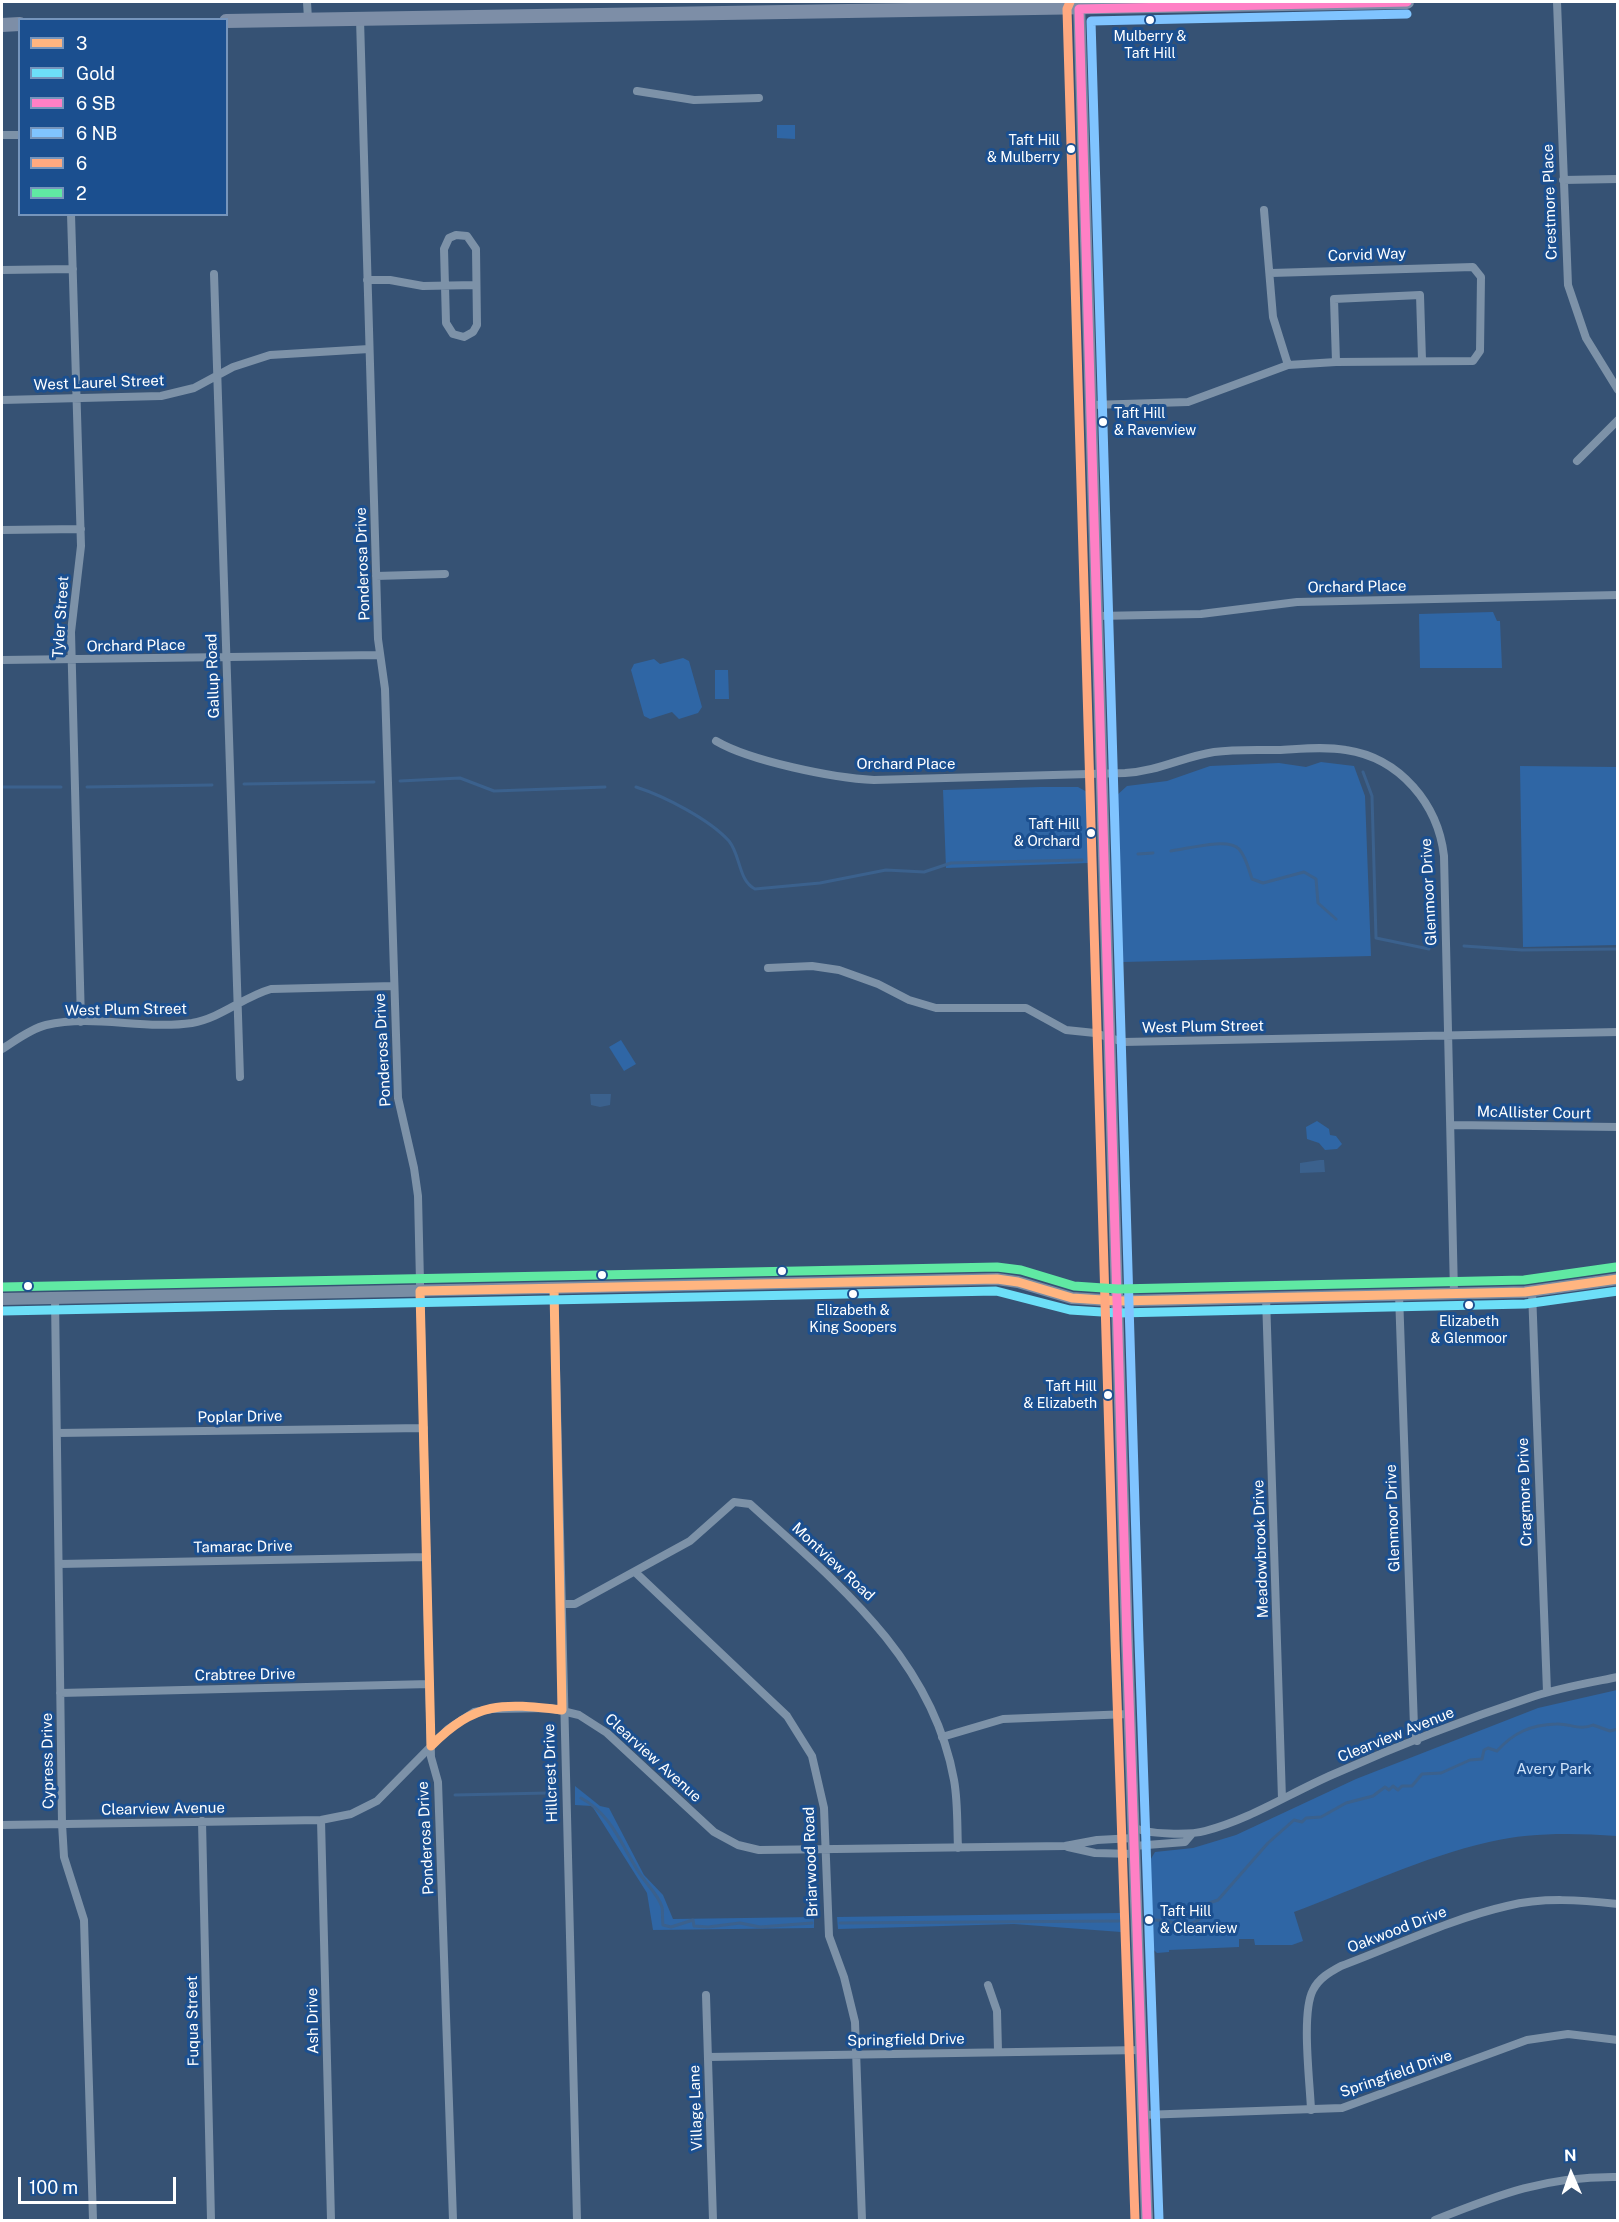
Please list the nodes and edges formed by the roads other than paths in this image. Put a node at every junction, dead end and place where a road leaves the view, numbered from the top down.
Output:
1 (307, 2) edge
2 (1407, 2) edge
3 (1557, 2) edge
4 (1079, 5) edge
5 (766, 7) edge
6 (308, 19) junction
7 (360, 19) junction
8 (228, 21) edge
9 (18, 24) edge
10 (2, 25) edge
11 (637, 91) dead end
12 (759, 98) dead end
13 (2, 135) edge
14 (18, 135) edge
15 (1617, 179) edge
16 (1563, 180) junction
17 (1264, 210) dead end
18 (71, 216) edge
19 (73, 268) junction
20 (2, 270) edge
21 (1271, 273) junction
22 (214, 274) dead end
23 (367, 280) junction
24 (476, 285) junction
25 (445, 286) junction
26 (369, 349) junction
27 (1422, 360) junction
28 (1336, 362) junction
29 (1288, 365) junction
30 (217, 376) junction
31 (1617, 390) edge
32 (75, 399) junction
33 (2, 400) edge
34 (1091, 405) junction
35 (1617, 420) edge
36 (1577, 461) dead end
37 (81, 529) junction
38 (2, 530) edge
39 (445, 574) dead end
40 (376, 576) junction
41 (1617, 596) edge
42 (1097, 616) junction
43 (380, 655) junction
44 (226, 658) junction
45 (2, 660) edge
46 (72, 660) junction
47 (716, 741) dead end
48 (1102, 774) junction
49 (768, 968) dead end
50 (394, 986) junction
51 (236, 1005) junction
52 (81, 1022) junction
53 (1617, 1032) edge
54 (1449, 1035) junction
55 (1110, 1038) junction
56 (2, 1049) edge
57 (240, 1077) dead end
58 (1451, 1125) junction
59 (1617, 1127) edge
60 (1617, 1279) edge
61 (554, 1289) junction
62 (420, 1291) junction
63 (1532, 1291) junction
64 (1454, 1293) junction
65 (1399, 1294) junction
66 (1266, 1297) junction
67 (55, 1298) junction
68 (2, 1299) edge
69 (1118, 1301) junction
70 (424, 1428) junction
71 (57, 1433) junction
72 (427, 1557) junction
73 (59, 1564) junction
74 (635, 1572) junction
75 (562, 1604) junction
76 (1617, 1677) edge
77 (430, 1684) junction
78 (1547, 1692) junction
79 (60, 1693) junction
80 (562, 1710) junction
81 (1129, 1714) junction
82 (942, 1737) junction
83 (1417, 1741) junction
84 (431, 1746) junction
85 (1282, 1799) junction
86 (321, 1820) junction
87 (202, 1821) junction
88 (62, 1824) junction
89 (2, 1825) edge
90 (1191, 1835) junction
91 (1134, 1842) junction
92 (1065, 1846) junction
93 (957, 1848) junction
94 (826, 1851) junction
95 (1617, 1904) edge
96 (988, 1984) dead end
97 (706, 1995) dead end
98 (1617, 2040) edge
99 (1141, 2050) junction
100 (998, 2051) junction
101 (856, 2054) junction
102 (708, 2057) junction
103 (1311, 2110) junction
104 (1142, 2115) junction
105 (1617, 2177) edge
106 (93, 2220) edge
107 (211, 2220) edge
108 (331, 2220) edge
109 (453, 2220) edge
110 (577, 2220) edge
111 (713, 2220) edge
112 (861, 2220) edge
113 (1147, 2220) edge
114 (1435, 2220) edge

1 - 6 street
2 - 4 main road
3 - 16 street, Crestmore Place
4 - 5 main road
4 - 34 main road
5 - 7 main road
6 - 7 main road
6 - 8 main road
7 - 23 street, Ponderosa Drive
9 - 10 main road
11 - 12 street
13 - 14 street
15 - 16 street
16 - 31 street, Crestmore Place
17 - 21 street
18 - 19 street, Tyler Street
19 - 20 street
19 - 32 street, Tyler Street
21 - 27 street, Corvid Way
21 - 29 street
22 - 30 street, Gallup Road
23 - 25 street
23 - 26 street, Ponderosa Drive
24 - 25 street
24 - 25 street
24 - 25 street
26 - 30 street, West Laurel Street
26 - 40 street, Ponderosa Drive
27 - 28 street
27 - 28 street
28 - 29 street
29 - 34 street
30 - 32 street, West Laurel Street
30 - 44 street, Gallup Road
32 - 33 street, West Laurel Street
32 - 37 street, Tyler Street
34 - 42 main road
35 - 36 street
37 - 38 street
37 - 46 street, Tyler Street
39 - 40 street
40 - 43 street, Ponderosa Drive
41 - 42 street, Orchard Place
42 - 48 main road
43 - 44 street, Orchard Place
43 - 50 street, Ponderosa Drive
44 - 46 street, Orchard Place
44 - 51 street, Gallup Road
45 - 46 street, Orchard Place
46 - 52 street, Tyler Street
47 - 48 street, Orchard Place
48 - 54 street, Glenmoor Drive
48 - 55 main road
49 - 55 street, West Plum Street
50 - 51 street, West Plum Street
50 - 62 street, Ponderosa Drive
51 - 52 street, West Plum Street
51 - 57 street, Gallup Road
52 - 56 street, West Plum Street
53 - 54 street, West Plum Street
54 - 55 street, West Plum Street
54 - 58 street, Glenmoor Drive
55 - 69 main road
58 - 59 street, McAllister Court
58 - 64 street, Glenmoor Drive
60 - 63 main road
61 - 62 main road
61 - 69 main road
61 - 75 street, Hillcrest Drive
62 - 67 main road
62 - 70 street, Ponderosa Drive
63 - 64 main road
63 - 78 street, Cragmore Drive
64 - 65 main road
65 - 66 main road
65 - 83 street, Glenmoor Drive
66 - 69 main road
66 - 85 street, Meadowbrook Drive
67 - 68 main road
67 - 71 street, Cypress Drive
69 - 81 main road
70 - 71 street, Poplar Drive
70 - 72 street, Ponderosa Drive
71 - 73 street, Cypress Drive
72 - 73 street, Tamarac Drive
72 - 77 street, Ponderosa Drive
73 - 79 street, Cypress Drive
74 - 75 street, Montview Road
74 - 82 street, Montview Road
74 - 94 street, Briarwood Road
75 - 80 street, Hillcrest Drive
76 - 78 street, Clearview Avenue
77 - 79 street, Crabtree Drive
77 - 84 street, Ponderosa Drive
78 - 83 street, Clearview Avenue
79 - 88 street, Cypress Drive
80 - 84 street, Clearview Avenue
80 - 94 street, Clearview Avenue
80 - 110 street, Hillcrest Drive
81 - 82 street
81 - 91 main road
82 - 93 street, Montview Road
83 - 85 street, Clearview Avenue
84 - 86 street, Clearview Avenue
84 - 109 street, Ponderosa Drive
85 - 90 street, Clearview Avenue
86 - 87 street, Clearview Avenue
86 - 108 street, Ash Drive
87 - 88 street, Clearview Avenue
87 - 107 street, Fuqua Street
88 - 89 street, Clearview Avenue
88 - 106 street, Cypress Drive
90 - 91 street, Clearview Avenue
90 - 91 street, Clearview Avenue
91 - 92 street, Clearview Avenue
91 - 92 street, Clearview Avenue
91 - 99 main road
92 - 93 street, Clearview Avenue
93 - 94 street, Clearview Avenue
94 - 101 street, Briarwood Road
95 - 103 street, Oakwood Drive
96 - 100 street
97 - 102 street, Village Lane
98 - 103 street, Springfield Drive
99 - 100 street, Springfield Drive
99 - 104 main road
100 - 101 street, Springfield Drive
101 - 102 street, Springfield Drive
101 - 112 street, Briarwood Road
102 - 111 street, Village Lane
103 - 104 street, Springfield Drive
104 - 113 main road
105 - 114 street

